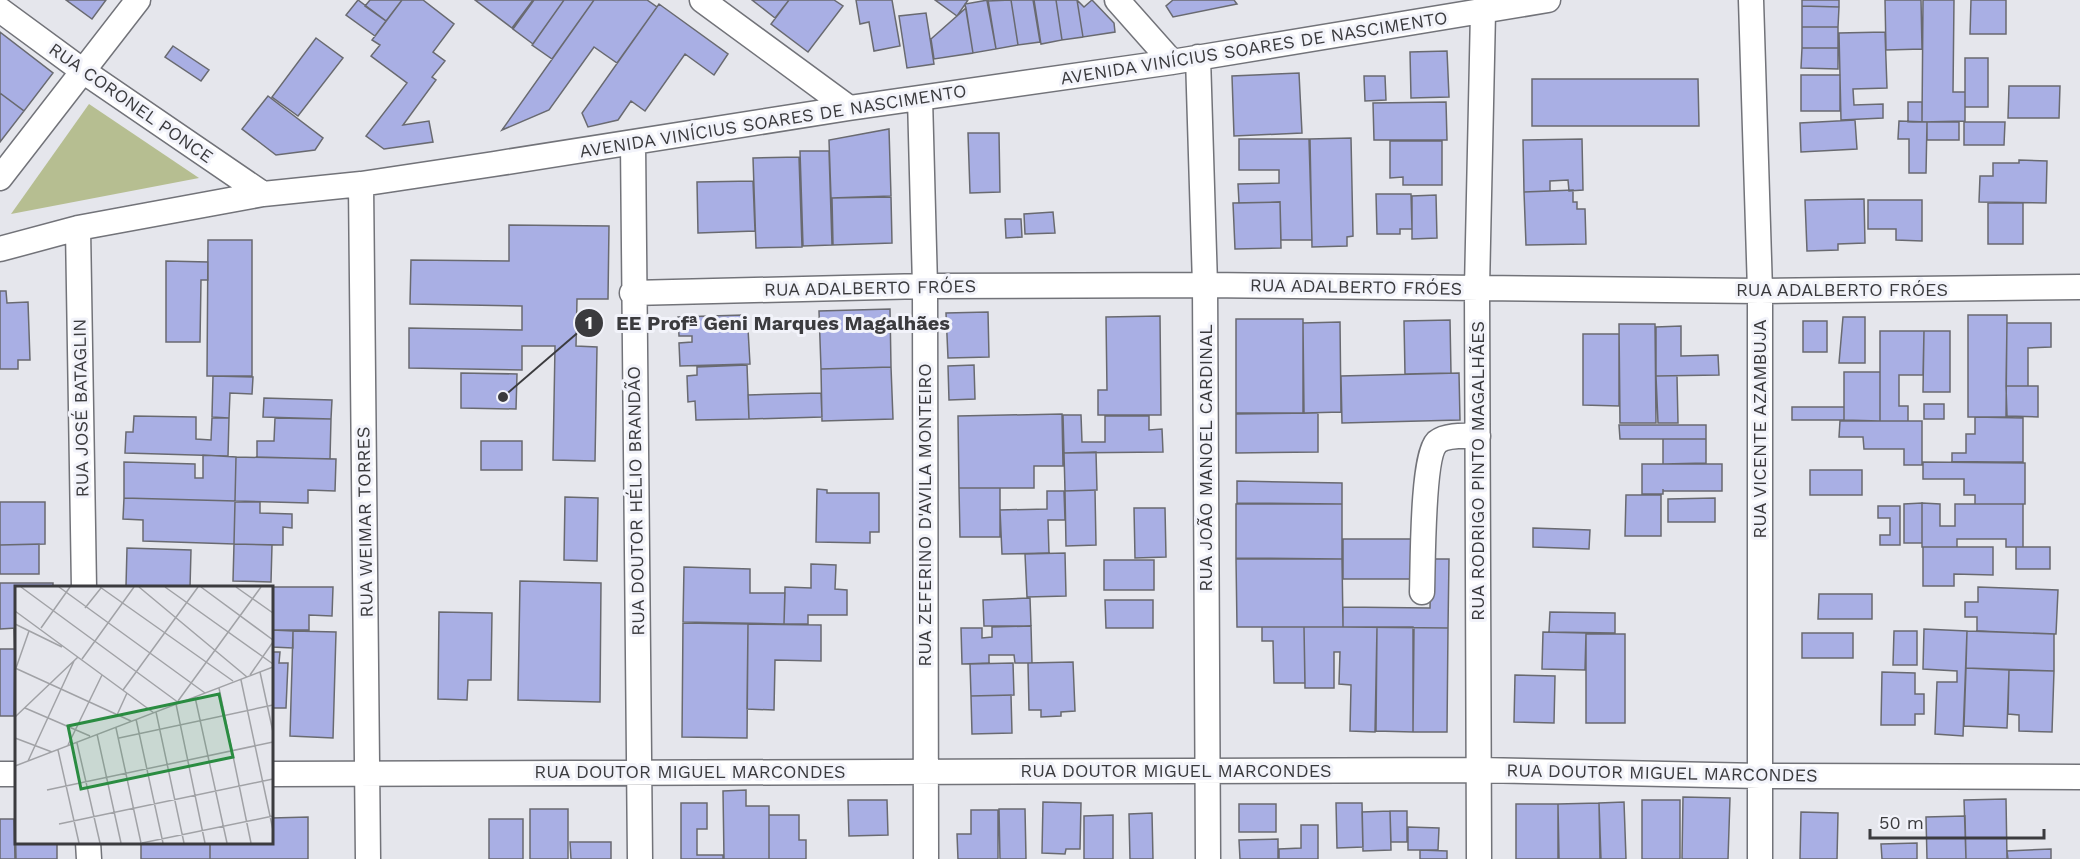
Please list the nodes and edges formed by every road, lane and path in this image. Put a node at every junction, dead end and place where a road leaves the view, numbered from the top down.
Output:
1 (138, 0) edge
2 (702, 0) edge
3 (1117, 0) edge
4 (1751, 0) edge
5 (1536, 1) edge
6 (0, 10) edge
7 (1483, 12) junction
8 (1198, 57) junction
9 (1172, 62) junction
10 (83, 71) junction
11 (920, 98) junction
12 (849, 108) junction
13 (633, 143) junction
14 (0, 178) edge
15 (361, 184) junction
16 (263, 194) junction
17 (78, 228) junction
18 (0, 249) edge
19 (1205, 285) junction
20 (925, 286) junction
21 (2080, 287) edge
22 (1477, 288) junction
23 (1760, 291) junction
24 (632, 293) junction
25 (1478, 436) junction
26 (84, 586) edge
27 (1422, 592) dead end
28 (1479, 770) junction
29 (640, 771) junction
30 (926, 772) junction
31 (1209, 772) junction
32 (273, 774) edge
33 (368, 776) junction
34 (1760, 776) junction
35 (2080, 777) edge
36 (88, 844) edge
37 (89, 859) edge
38 (368, 859) edge
39 (640, 859) edge
40 (926, 859) edge
41 (1208, 859) edge
42 (1479, 859) edge
43 (1760, 859) edge

1 - 10 street
2 - 12 street
3 - 9 street
4 - 23 street, RUA VICENTE AZAMBUJA
5 - 7 street, AVENIDA VINÍCIUS SOARES DE NASCIMENTO
6 - 10 street, RUA CORONEL PONCE
7 - 8 street, AVENIDA VINÍCIUS SOARES DE NASCIMENTO
7 - 22 street, RUA RODRIGO PINTO MAGALHÃES
8 - 9 street, AVENIDA VINÍCIUS SOARES DE NASCIMENTO
8 - 19 street, RUA JOÃO MANOEL CARDINAL
9 - 11 street, AVENIDA VINÍCIUS SOARES DE NASCIMENTO
10 - 14 street
10 - 16 street, RUA CORONEL PONCE
11 - 12 street, AVENIDA VINÍCIUS SOARES DE NASCIMENTO
11 - 20 street, RUA ZEFERINO D'AVILA MONTEIRO
12 - 13 street, AVENIDA VINÍCIUS SOARES DE NASCIMENTO
13 - 15 street, AVENIDA VINÍCIUS SOARES DE NASCIMENTO
13 - 24 street, RUA DOUTOR HÉLIO BRANDÃO
15 - 16 street, AVENIDA VINÍCIUS SOARES DE NASCIMENTO
15 - 33 street, RUA WEIMAR TORRES
16 - 17 street, AVENIDA VINÍCIUS SOARES DE NASCIMENTO
17 - 18 street, AVENIDA VINÍCIUS SOARES DE NASCIMENTO
17 - 26 street, RUA JOSÉ BATAGLIN
19 - 20 street, RUA ADALBERTO FRÓES
19 - 22 street, RUA ADALBERTO FRÓES
19 - 31 street, RUA JOÃO MANOEL CARDINAL
20 - 24 street, RUA ADALBERTO FRÓES
20 - 30 street, RUA ZEFERINO D'AVILA MONTEIRO
21 - 23 street, RUA ADALBERTO FRÓES
22 - 23 street, RUA ADALBERTO FRÓES
22 - 25 street, RUA RODRIGO PINTO MAGALHÃES
23 - 34 street, RUA VICENTE AZAMBUJA
24 - 29 street, RUA DOUTOR HÉLIO BRANDÃO
25 - 27 street
25 - 28 street, RUA RODRIGO PINTO MAGALHÃES
28 - 31 street, RUA DOUTOR MIGUEL MARCONDES
28 - 34 street, RUA DOUTOR MIGUEL MARCONDES
28 - 42 street, RUA RODRIGO PINTO MAGALHÃES
29 - 30 street, RUA DOUTOR MIGUEL MARCONDES
29 - 33 street, RUA DOUTOR MIGUEL MARCONDES
29 - 39 street, RUA DOUTOR HÉLIO BRANDÃO
30 - 31 street, RUA DOUTOR MIGUEL MARCONDES
30 - 40 street, RUA ZEFERINO D'AVILA MONTEIRO
31 - 41 street, RUA JOÃO MANOEL CARDINAL
32 - 33 street, RUA DOUTOR MIGUEL MARCONDES
33 - 38 street, RUA WEIMAR TORRES
34 - 35 street, RUA DOUTOR MIGUEL MARCONDES
34 - 43 street, RUA VICENTE AZAMBUJA
36 - 37 street

